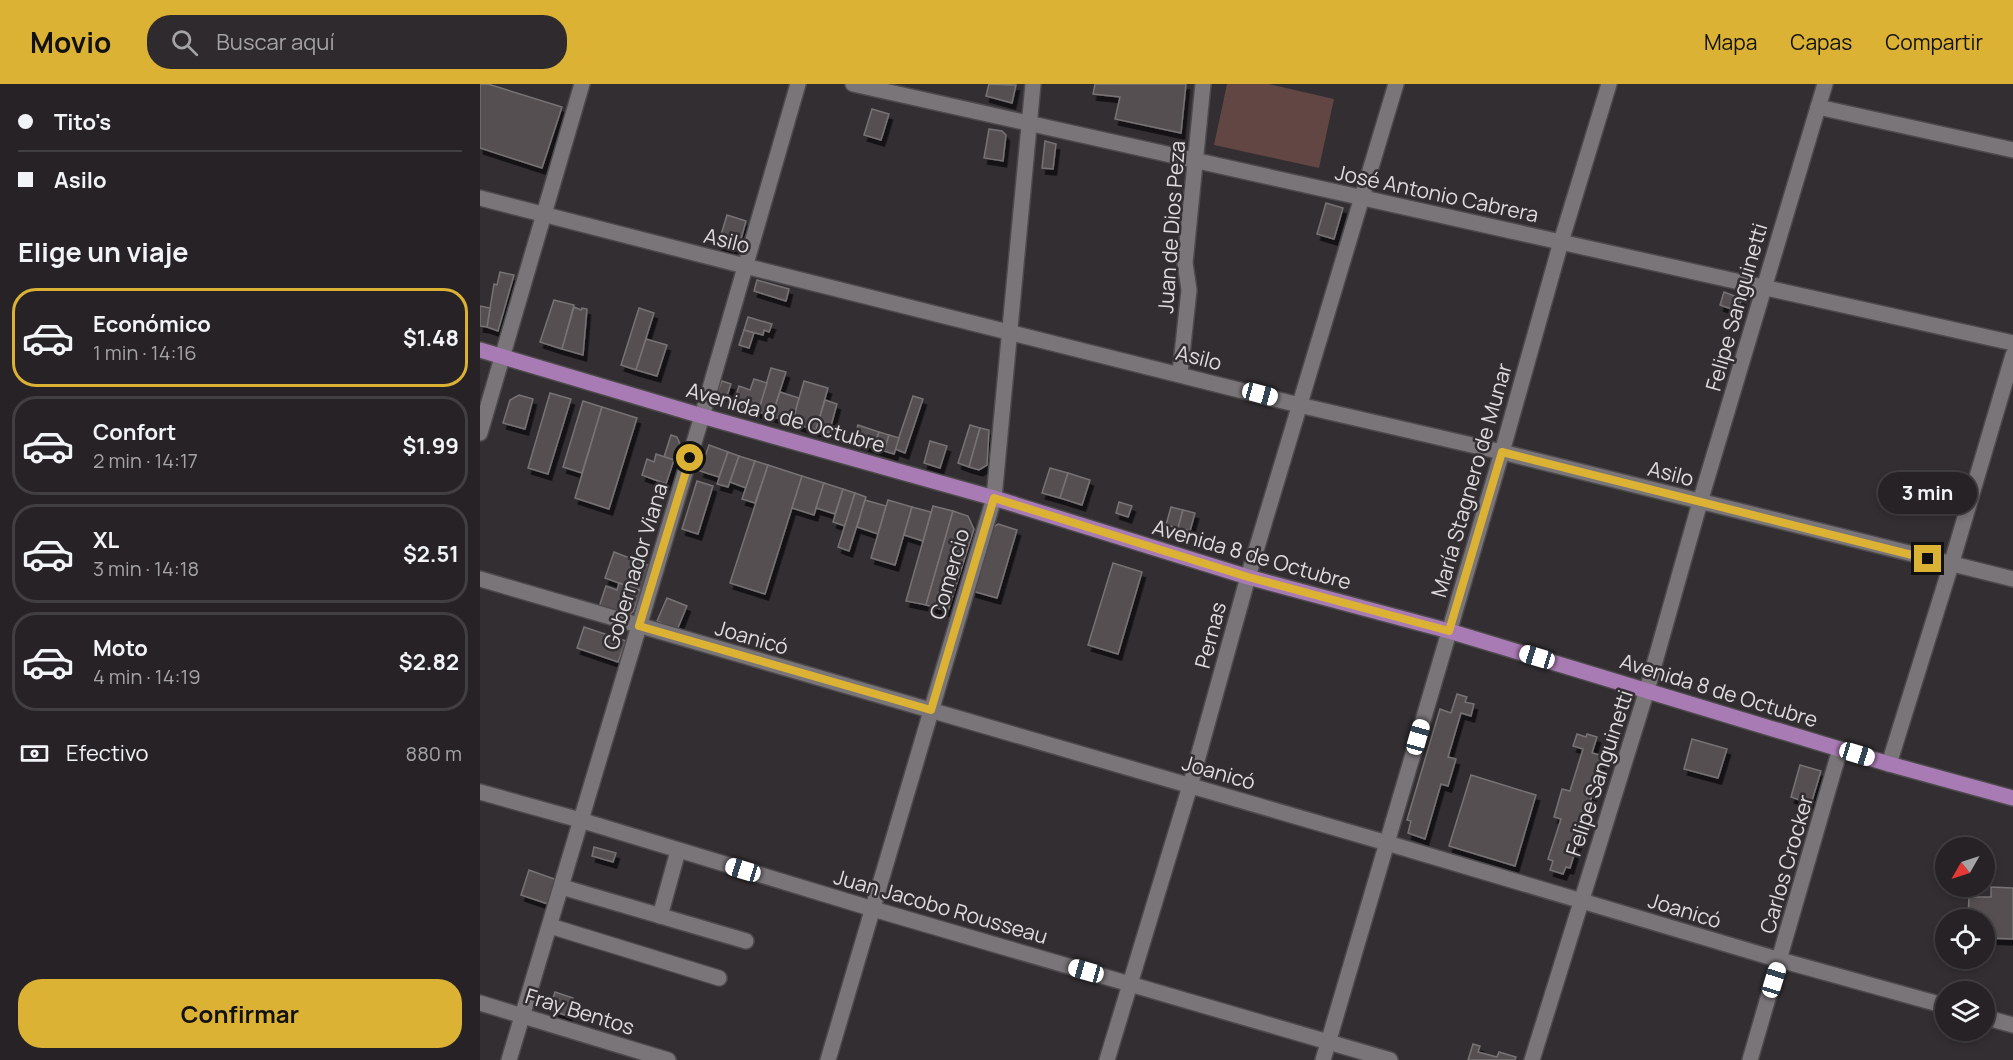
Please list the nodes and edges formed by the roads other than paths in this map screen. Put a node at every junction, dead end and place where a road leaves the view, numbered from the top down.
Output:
1 (582, 84) edge
2 (798, 84) edge
3 (853, 84) edge
4 (1033, 84) edge
5 (1203, 84) edge
6 (1396, 84) edge
7 (1609, 84) edge
8 (1825, 84) edge
9 (1818, 107) junction
10 (1030, 123) junction
11 (2013, 150) edge
12 (1195, 161) junction
13 (480, 198) edge
14 (1361, 199) junction
15 (544, 214) junction
16 (1561, 242) junction
17 (746, 266) junction
18 (1763, 287) junction
19 (1010, 331) junction
20 (2013, 343) edge
21 (480, 350) edge
22 (2013, 355) edge
23 (502, 357) junction
24 (1180, 374) junction
25 (1299, 405) junction
26 (702, 416) junction
27 (480, 433) edge
28 (1502, 452) junction
29 (994, 498) junction
30 (1700, 502) junction
31 (1951, 565) junction
32 (1248, 577) junction
33 (480, 579) edge
34 (2013, 579) edge
35 (639, 626) junction
36 (1449, 631) junction
37 (1647, 690) junction
38 (931, 710) junction
39 (1840, 749) junction
40 (1889, 764) junction
41 (1190, 786) junction
42 (480, 792) edge
43 (2013, 798) edge
44 (580, 820) junction
45 (1387, 843) junction
46 (678, 850) junction
47 (562, 887) junction
48 (1581, 900) junction
49 (873, 909) junction
50 (660, 916) junction
51 (550, 926) junction
52 (746, 940) dead end
53 (1780, 960) junction
54 (719, 978) dead end
55 (1129, 984) junction
56 (480, 1003) edge
57 (1935, 1003) edge
58 (523, 1016) junction
59 (1995, 1020) edge
60 (2013, 1024) edge
61 (1328, 1042) junction
62 (509, 1060) edge
63 (668, 1060) edge
64 (828, 1060) edge
65 (1107, 1060) edge
66 (1323, 1060) edge
67 (1390, 1060) edge
68 (1532, 1060) edge
69 (1750, 1060) edge

1 - 15 street
2 - 17 street, Gobernador Viana
3 - 10 street, José Antonio Cabrera
4 - 10 street, Comercio
5 - 12 street, Juan de Dios Peza
6 - 14 street, Pernas
7 - 16 street, María Stagnero de Munar
8 - 9 street, Felipe Sanguinetti
9 - 11 street
9 - 18 street, Felipe Sanguinetti
10 - 12 street, José Antonio Cabrera
10 - 19 street, Comercio
12 - 14 street, José Antonio Cabrera
12 - 24 street, Juan de Dios Peza
13 - 15 street, Asilo
14 - 16 street, José Antonio Cabrera
14 - 25 street, Pernas
15 - 17 street, Asilo
15 - 23 street
16 - 18 street, José Antonio Cabrera
16 - 28 street, María Stagnero de Munar
17 - 19 street, Asilo
17 - 26 street, Gobernador Viana
18 - 20 street, José Antonio Cabrera
18 - 30 street, Felipe Sanguinetti
19 - 24 street, Asilo
19 - 29 street, Comercio
21 - 23 main road, Avenida 8 de Octubre
22 - 31 street
23 - 26 main road, Avenida 8 de Octubre
23 - 27 street
24 - 25 street, Asilo
25 - 28 street, Asilo
25 - 32 street, Pernas
26 - 29 main road, Avenida 8 de Octubre
26 - 35 street, Gobernador Viana
28 - 30 street, Asilo
28 - 36 street, María Stagnero de Munar
29 - 32 main road, Avenida 8 de Octubre
29 - 38 street, Comercio
30 - 31 street, Asilo
30 - 37 street, Felipe Sanguinetti
31 - 34 street, Asilo
31 - 40 street
32 - 36 main road, Avenida 8 de Octubre
32 - 41 street, Pernas
33 - 35 street, Joanicó
35 - 38 street, Joanicó
35 - 44 street, Gobernador Viana
36 - 37 main road, Avenida 8 de Octubre
36 - 45 street, María Stagnero de Munar
37 - 39 main road, Avenida 8 de Octubre
37 - 48 street, Felipe Sanguinetti
38 - 41 street, Joanicó
38 - 49 street, Comercio
39 - 40 main road, Avenida 8 de Octubre
39 - 53 street, Carlos Crocker
40 - 43 main road, Avenida 8 de Octubre
41 - 45 street, Joanicó
41 - 55 street, Pernas
42 - 44 street, Juan Jacobo Rousseau
44 - 46 street, Juan Jacobo Rousseau
44 - 47 street, Gobernador Viana
45 - 48 street, Joanicó
45 - 61 street, María Stagnero de Munar
46 - 49 street, Juan Jacobo Rousseau
46 - 50 street
47 - 50 street
47 - 51 street, Gobernador Viana
48 - 53 street, Joanicó
48 - 68 street, Felipe Sanguinetti
49 - 55 street, Juan Jacobo Rousseau
49 - 64 street, Comercio
50 - 52 street
51 - 54 street
51 - 58 street, Gobernador Viana
53 - 57 street, Joanicó
53 - 69 street, Carlos Crocker
55 - 61 street, Juan Jacobo Rousseau
55 - 65 street, Pernas
56 - 58 street, Fray Bentos
58 - 62 street, Gobernador Viana
58 - 63 street, Fray Bentos
59 - 60 street
61 - 66 street, María Stagnero de Munar
61 - 67 street, Juan Jacobo Rousseau

